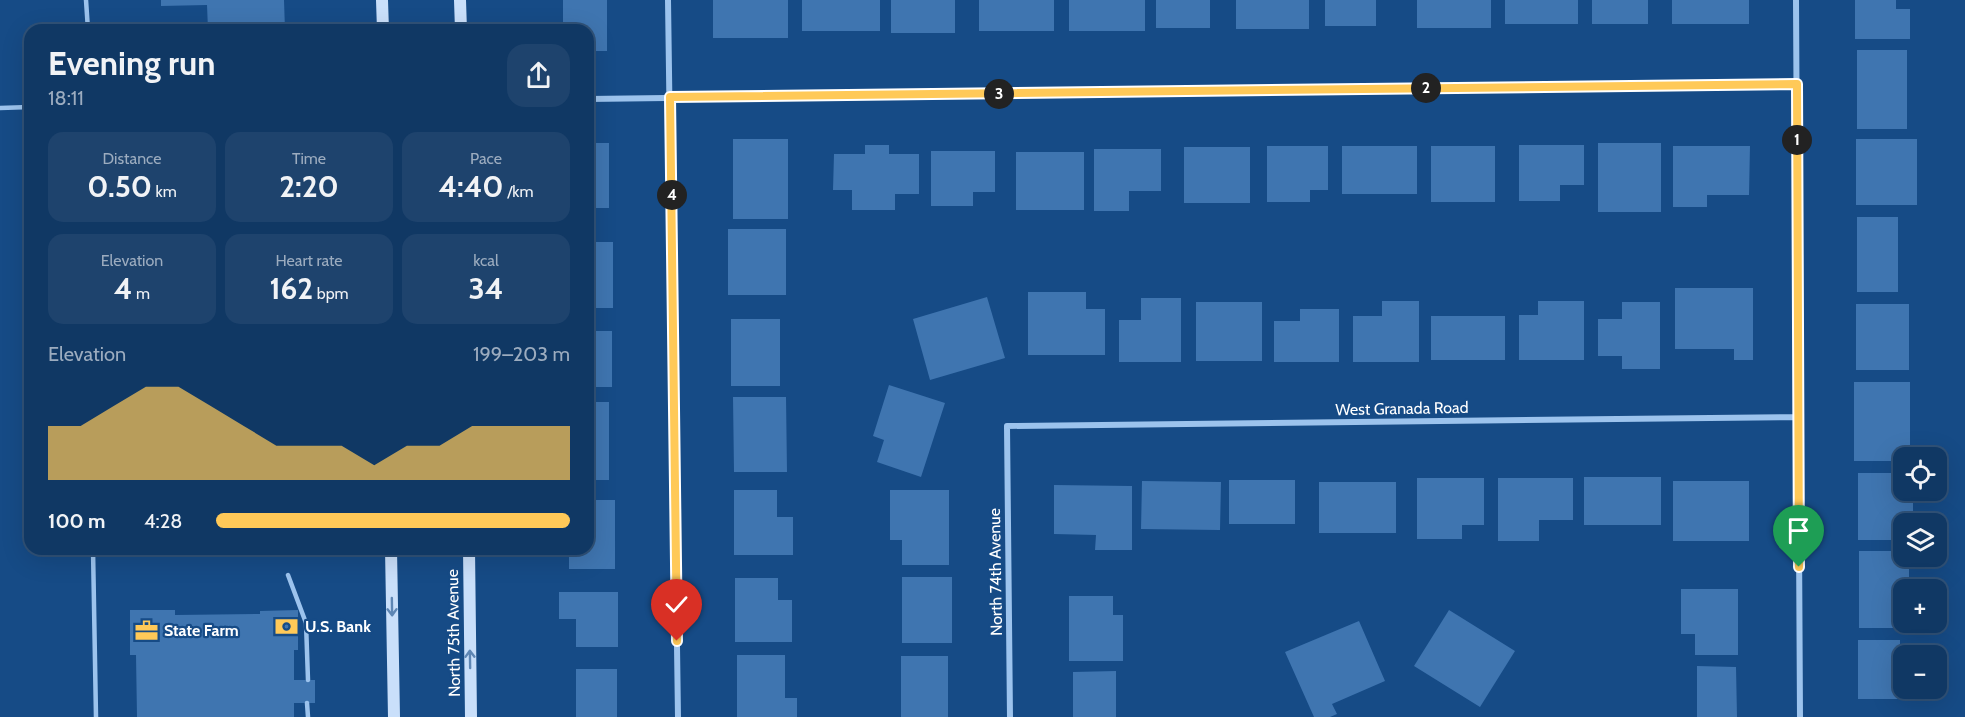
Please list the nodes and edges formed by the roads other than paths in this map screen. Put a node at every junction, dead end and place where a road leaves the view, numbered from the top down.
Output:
1 (86, 0) edge
2 (382, 0) edge
3 (460, 0) edge
4 (668, 0) edge
5 (1796, 0) edge
6 (87, 24) edge
7 (383, 24) edge
8 (461, 24) edge
9 (1797, 84) junction
10 (670, 97) junction
11 (594, 99) edge
12 (24, 107) edge
13 (0, 108) edge
14 (1797, 417) junction
15 (1007, 426) joint
16 (93, 555) edge
17 (391, 555) edge
18 (468, 555) edge
19 (288, 575) dead end
20 (308, 680) dead end
21 (308, 703) dead end
22 (96, 717) edge
23 (308, 717) edge
24 (394, 717) edge
25 (471, 717) edge
26 (678, 717) edge
27 (1010, 717) edge
28 (1800, 717) edge

1 - 6 lane
2 - 7 main road
3 - 8 main road
4 - 10 street
5 - 9 street
9 - 10 street
9 - 14 street
10 - 11 street
10 - 26 street
12 - 13 lane
14 - 15 street, West Granada Road
14 - 28 street
15 - 27 street, North 74th Avenue
16 - 22 lane
17 -> 24 main road
25 -> 18 main road, North 75th Avenue
19 - 20 lane
21 - 23 lane

